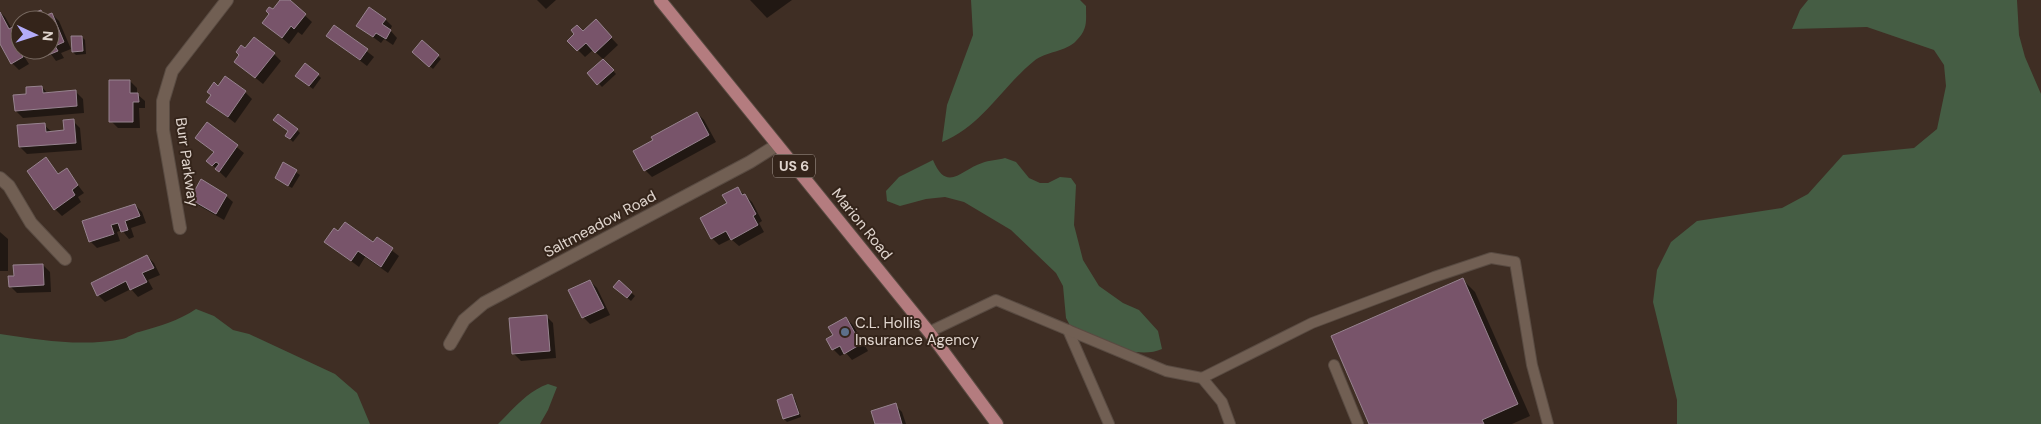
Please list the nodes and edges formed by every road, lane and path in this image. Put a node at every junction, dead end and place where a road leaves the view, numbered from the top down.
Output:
1 (226, 0) edge
2 (660, 0) edge
3 (777, 145) junction
4 (0, 178) edge
5 (180, 228) dead end
6 (65, 259) dead end
7 (1068, 330) junction
8 (929, 332) junction
9 (450, 344) dead end
10 (1334, 365) dead end
11 (1202, 378) junction
12 (997, 424) edge
13 (1109, 424) edge
14 (1230, 424) edge
15 (1358, 424) edge
16 (1548, 424) edge

1 - 5 street, Burr Parkway
2 - 3 main road, Marion Road / US 6
3 - 8 main road, Marion Road / US 6
3 - 9 street, Saltmeadow Road
4 - 6 street
7 - 8 lane
7 - 11 lane
7 - 13 lane
8 - 12 main road, Marion Road / US 6
10 - 15 lane
11 - 14 lane
11 - 16 lane

